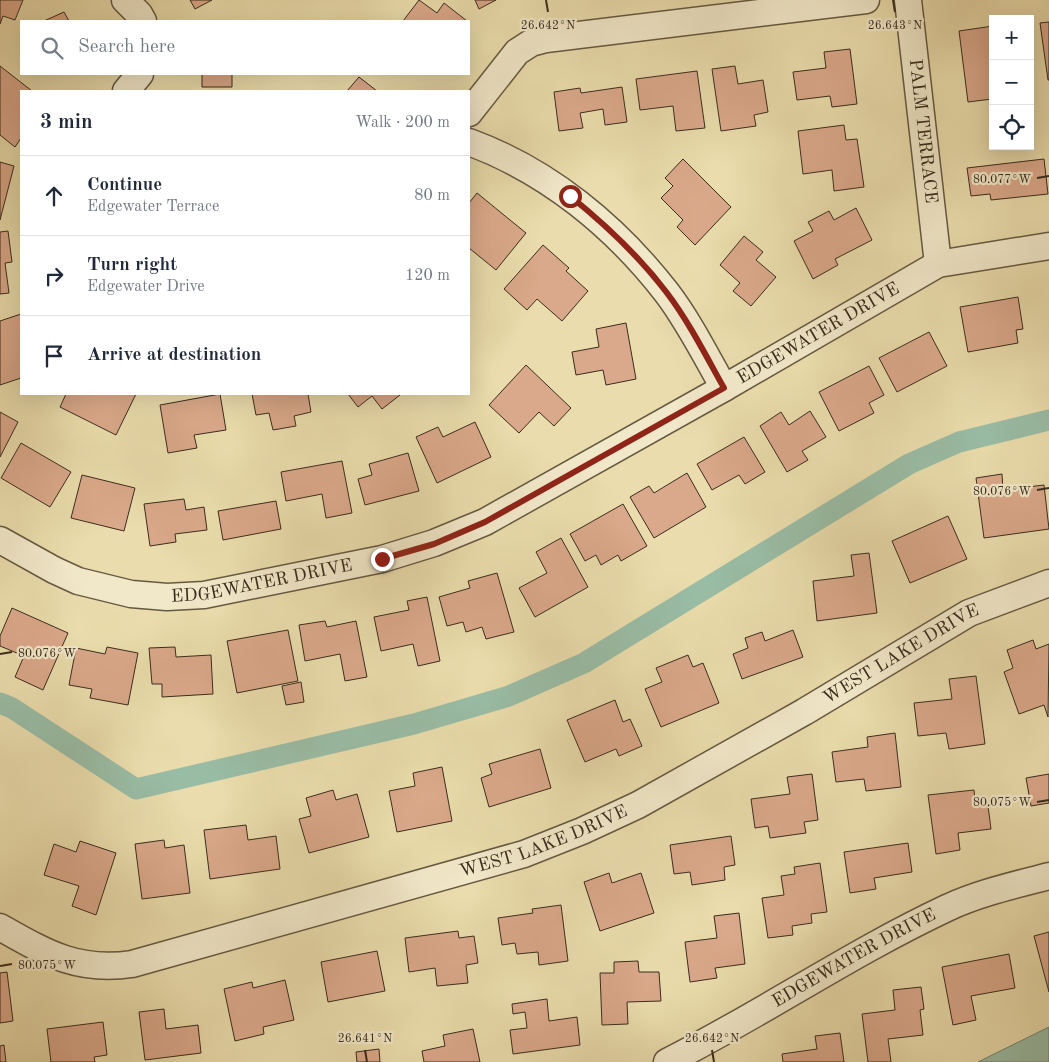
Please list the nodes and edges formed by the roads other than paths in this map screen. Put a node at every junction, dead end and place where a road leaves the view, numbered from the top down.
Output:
1 (125, 0) edge
2 (866, 0) edge
3 (908, 0) edge
4 (142, 20) edge
5 (139, 75) edge
6 (127, 90) edge
7 (470, 112) edge
8 (470, 142) edge
9 (1049, 246) edge
10 (938, 264) junction
11 (724, 388) junction
12 (0, 540) edge
13 (1049, 584) edge
14 (1049, 876) edge
15 (0, 927) edge
16 (667, 1062) edge

1 - 4 street
2 - 7 street
3 - 10 street, PALM TERRACE
5 - 6 street
8 - 11 street
9 - 10 street
10 - 11 street, EDGEWATER DRIVE
11 - 12 street, EDGEWATER DRIVE
13 - 15 street, WEST LAKE DRIVE
14 - 16 street, EDGEWATER DRIVE

